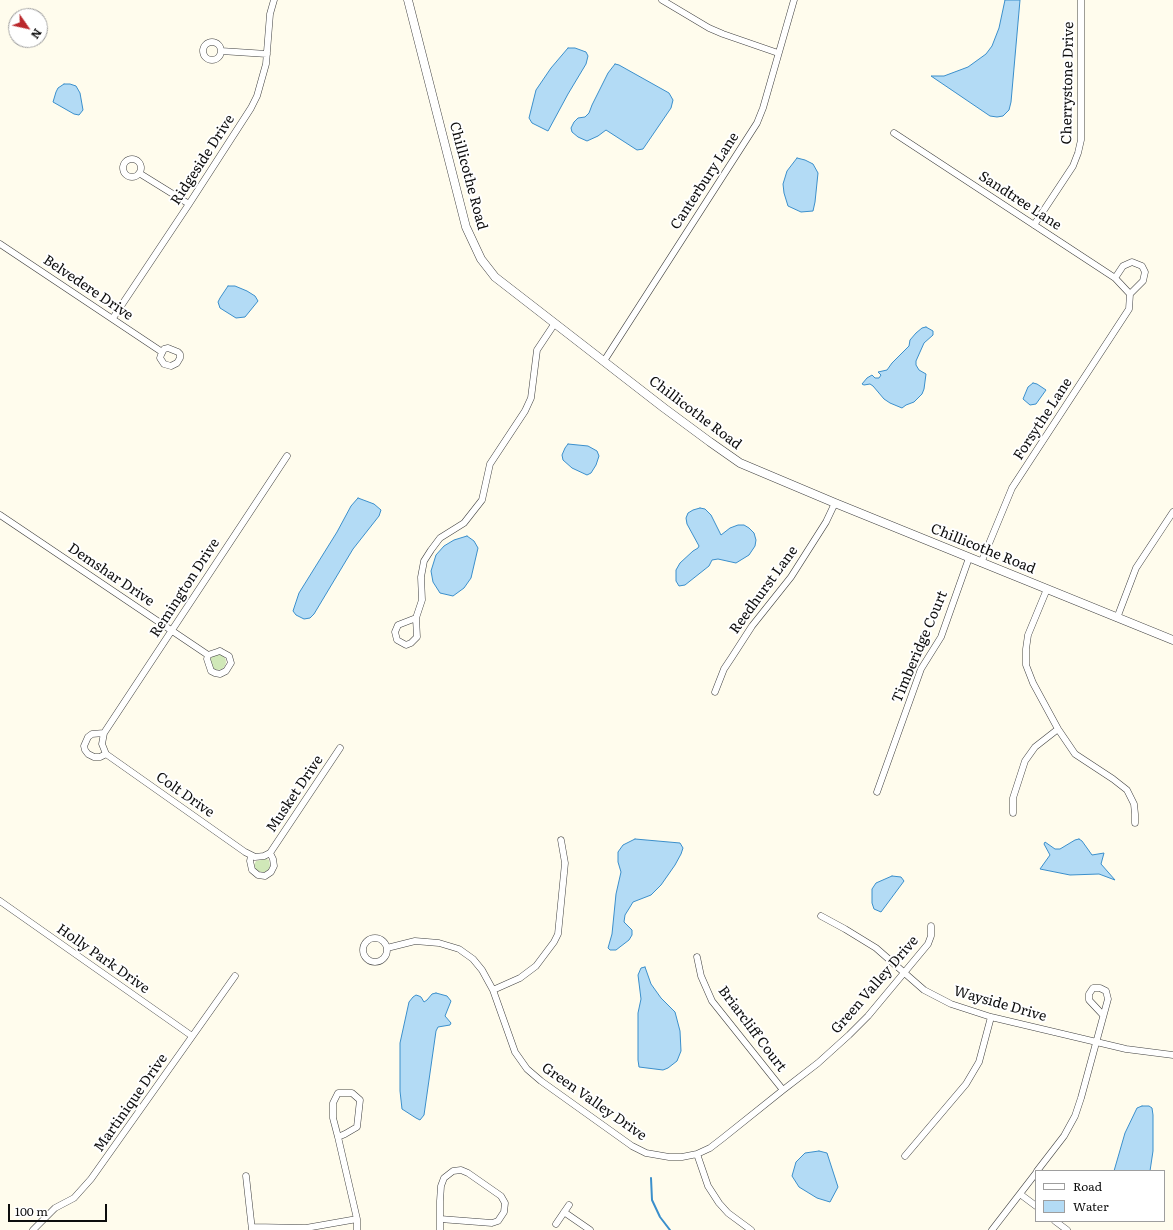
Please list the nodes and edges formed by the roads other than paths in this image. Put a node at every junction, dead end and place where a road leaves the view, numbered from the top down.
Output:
1 (274, 0) edge
2 (408, 0) edge
3 (662, 0) edge
4 (794, 0) edge
5 (1081, 0) edge
6 (222, 51) dead end
7 (778, 53) junction
8 (267, 54) junction
9 (894, 133) dead end
10 (139, 173) dead end
11 (189, 204) junction
12 (1034, 225) junction
13 (0, 244) edge
14 (1115, 278) junction
15 (1130, 294) junction
16 (113, 318) junction
17 (555, 323) junction
18 (162, 352) dead end
19 (604, 361) junction
20 (287, 456) dead end
21 (835, 504) junction
22 (1173, 512) edge
23 (0, 515) edge
24 (969, 558) junction
25 (981, 562) junction
26 (1047, 589) junction
27 (416, 618) junction
28 (1117, 618) junction
29 (172, 630) junction
30 (1173, 640) edge
31 (208, 655) dead end
32 (715, 692) dead end
33 (1058, 729) junction
34 (104, 733) junction
35 (340, 748) dead end
36 (106, 754) junction
37 (877, 792) dead end
38 (1013, 813) dead end
39 (1135, 823) dead end
40 (561, 840) dead end
41 (270, 853) junction
42 (251, 856) junction
43 (0, 901) edge
44 (821, 916) dead end
45 (931, 926) dead end
46 (387, 948) dead end
47 (697, 957) dead end
48 (904, 972) junction
49 (235, 976) dead end
50 (493, 990) junction
51 (1103, 1015) dead end
52 (991, 1016) junction
53 (192, 1036) junction
54 (1096, 1042) junction
55 (1173, 1055) edge
56 (783, 1090) junction
57 (338, 1137) junction
58 (697, 1154) junction
59 (905, 1156) dead end
60 (1038, 1170) edge
61 (1035, 1175) edge
62 (246, 1176) dead end
63 (1020, 1194) junction
64 (569, 1204) dead end
65 (1035, 1205) edge
66 (564, 1212) junction
67 (357, 1219) junction
68 (440, 1219) junction
69 (1056, 1222) edge
70 (556, 1224) dead end
71 (252, 1228) edge
72 (33, 1230) edge
73 (357, 1230) edge
74 (440, 1230) edge
75 (590, 1230) edge
76 (752, 1230) edge
77 (992, 1230) edge
78 (1066, 1230) edge

1 - 8 street, Ridgeside Drive
2 - 17 street, Chillicothe Road
3 - 7 street
4 - 7 street, Canterbury Lane
5 - 12 street, Cherrystone Drive
6 - 8 street
7 - 19 street, Canterbury Lane
8 - 11 street, Ridgeside Drive
9 - 12 street, Sandtree Lane
10 - 11 street
11 - 16 street, Ridgeside Drive
12 - 14 street, Sandtree Lane
13 - 16 street, Belvedere Drive
14 - 15 street, Sandtree Lane
14 - 15 street
15 - 25 street, Forsythe Lane
16 - 18 street, Belvedere Drive
17 - 19 street, Chillicothe Road
17 - 27 street
19 - 21 street, Chillicothe Road
20 - 29 street, Remington Drive
21 - 24 street, Chillicothe Road
21 - 32 street, Reedhurst Lane
22 - 28 street
23 - 29 street, Demshar Drive
24 - 25 street, Chillicothe Road
24 - 37 street, Timberidge Court
25 - 26 street, Chillicothe Road
26 - 28 street, Chillicothe Road
26 - 33 street
27 - 27 street
28 - 30 street, Chillicothe Road
29 - 31 street, Demshar Drive
29 - 34 street, Remington Drive
33 - 38 street
33 - 39 street
34 - 36 street
34 - 36 street
35 - 41 street, Musket Drive
36 - 42 street, Colt Drive
40 - 50 street
41 - 42 street
41 - 42 street
43 - 53 street, Holly Park Drive
44 - 48 street, Wayside Drive
45 - 48 street, Green Valley Drive
46 - 50 street, Green Valley Drive
47 - 56 street, Briarcliff Court
48 - 52 street, Wayside Drive
48 - 56 street, Green Valley Drive
49 - 53 street, Martinique Drive
50 - 58 street, Green Valley Drive
51 - 54 street
52 - 54 street, Wayside Drive
52 - 59 street
53 - 72 street, Martinique Drive
54 - 55 street, Wayside Drive
54 - 60 street
56 - 58 street, Green Valley Drive
57 - 57 street
57 - 67 street
58 - 76 street
61 - 63 street
62 - 71 street
63 - 65 street
63 - 77 street
64 - 66 street
66 - 70 street
66 - 75 street
67 - 71 street
67 - 73 street
68 - 68 street
68 - 74 street
69 - 78 street

